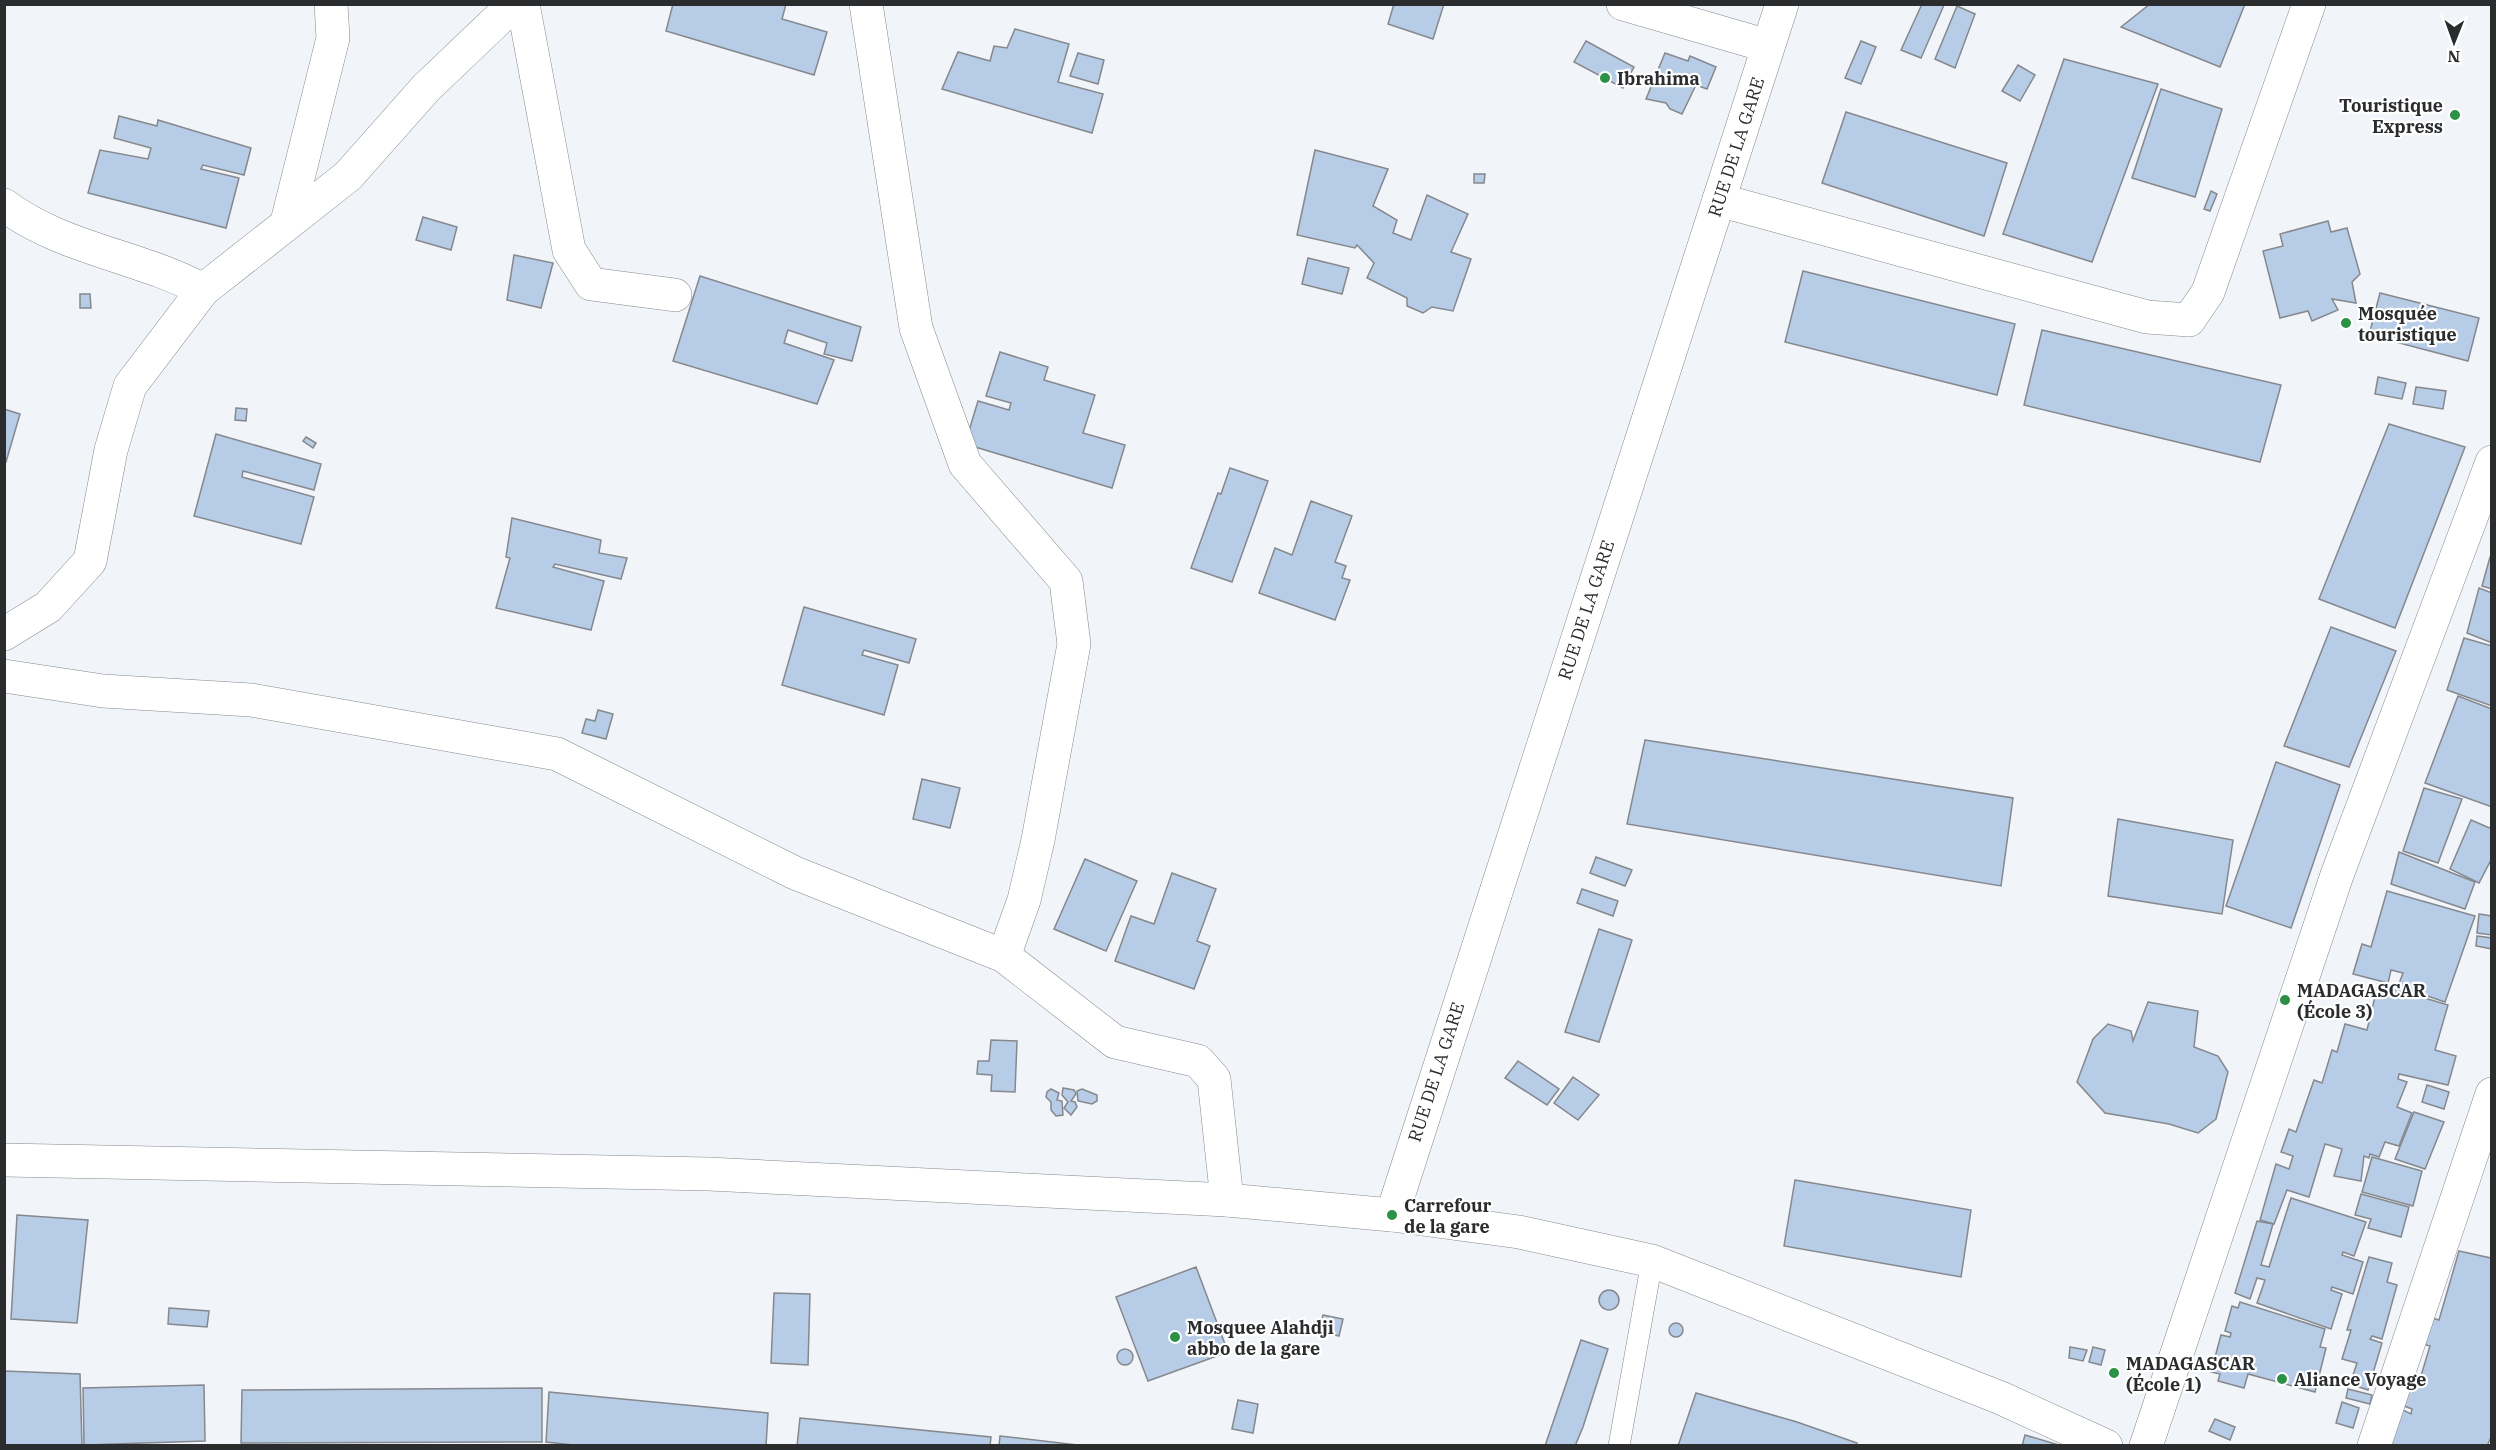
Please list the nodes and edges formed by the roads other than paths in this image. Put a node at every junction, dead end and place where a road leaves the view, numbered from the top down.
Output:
1 (331, 4) edge
2 (514, 4) edge
3 (523, 4) edge
4 (866, 4) edge
5 (1623, 4) edge
6 (1782, 4) edge
7 (2309, 4) edge
8 (1768, 46) junction
9 (1719, 200) junction
10 (4, 205) edge
11 (287, 222) junction
12 (203, 290) junction
13 (675, 295) dead end
14 (2492, 462) edge
15 (4, 634) edge
16 (4, 676) edge
17 (1004, 956) junction
18 (2492, 1094) edge
19 (4, 1160) edge
20 (1227, 1200) junction
21 (1392, 1215) junction
22 (1652, 1262) junction
23 (1619, 1446) edge
24 (2106, 1446) edge
25 (2146, 1446) edge
26 (2374, 1446) edge

1 - 11 street
2 - 11 street
3 - 13 street
4 - 17 street
5 - 8 street
6 - 8 street, RUE DE LA GARE
7 - 9 street
8 - 9 street, RUE DE LA GARE
9 - 21 street, RUE DE LA GARE
10 - 12 street
11 - 12 street
12 - 15 street
14 - 25 street
16 - 17 street
17 - 20 street
18 - 26 street
19 - 20 street
20 - 21 street
21 - 22 street
22 - 23 lane
22 - 24 street

